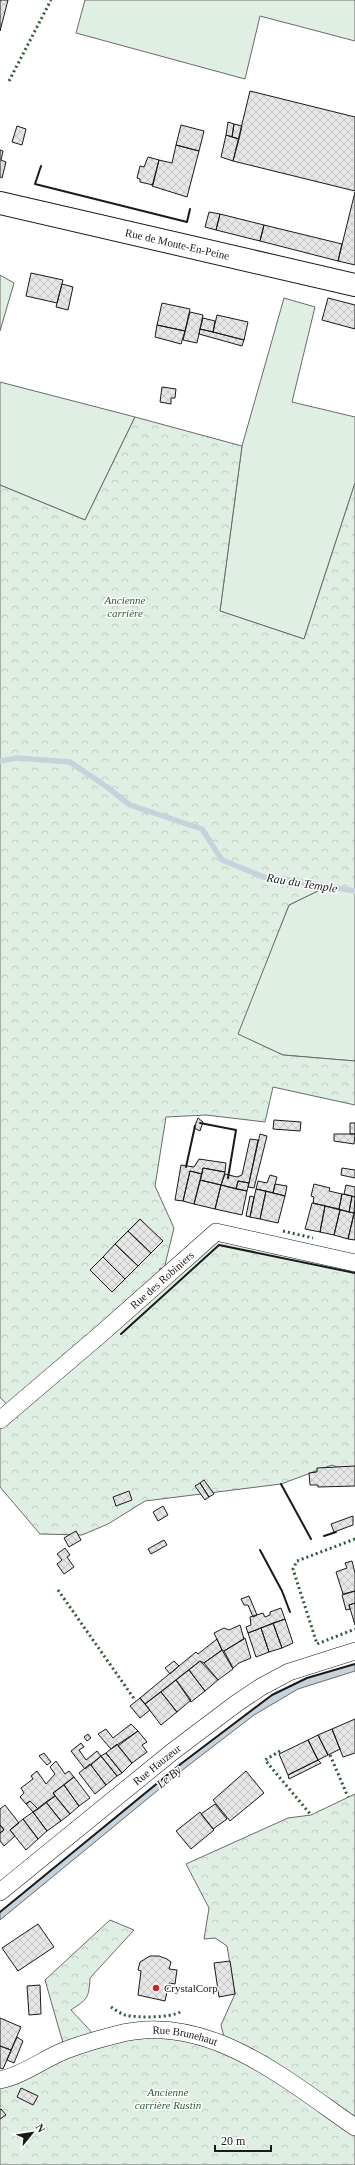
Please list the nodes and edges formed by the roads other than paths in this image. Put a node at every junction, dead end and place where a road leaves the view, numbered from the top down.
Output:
1 (0, 203) edge
2 (355, 286) edge
3 (355, 1263) edge
4 (0, 1420) edge
5 (355, 1651) edge
6 (0, 1892) edge
7 (0, 2080) edge
8 (355, 2127) edge

1 - 2 main road, Rue de Monte-En-Peine
3 - 4 street, Rue des Robiniers
5 - 6 street, Rue Hauzeur
7 - 8 street, Rue Brunehaut

